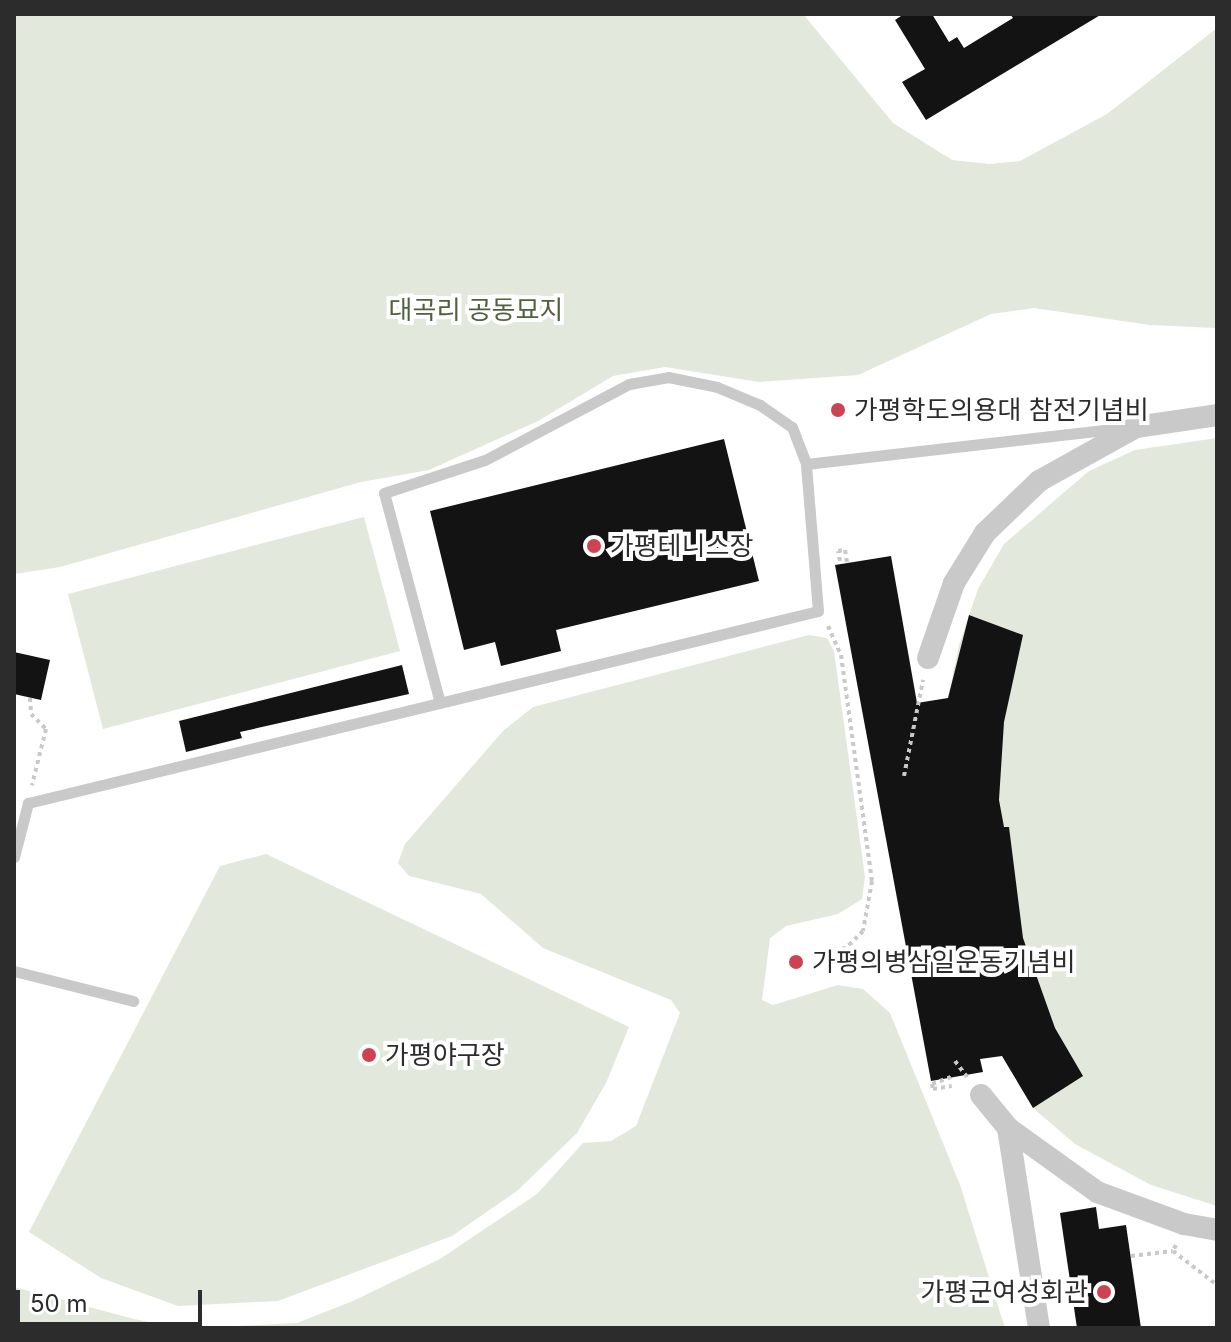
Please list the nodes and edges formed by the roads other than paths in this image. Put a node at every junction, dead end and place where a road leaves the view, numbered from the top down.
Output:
1 (1217, 415) edge
2 (1136, 427) junction
3 (806, 464) junction
4 (928, 658) road end
5 (440, 703) junction
6 (14, 857) edge
7 (14, 971) edge
8 (133, 1001) dead end
9 (981, 1095) dead end
10 (1008, 1128) junction
11 (1217, 1230) edge
12 (1039, 1328) edge

1 - 2 street
2 - 3 lane
2 - 4 street
3 - 5 lane
3 - 5 lane
5 - 6 lane
7 - 8 lane
9 - 10 street
10 - 11 street
10 - 12 street

